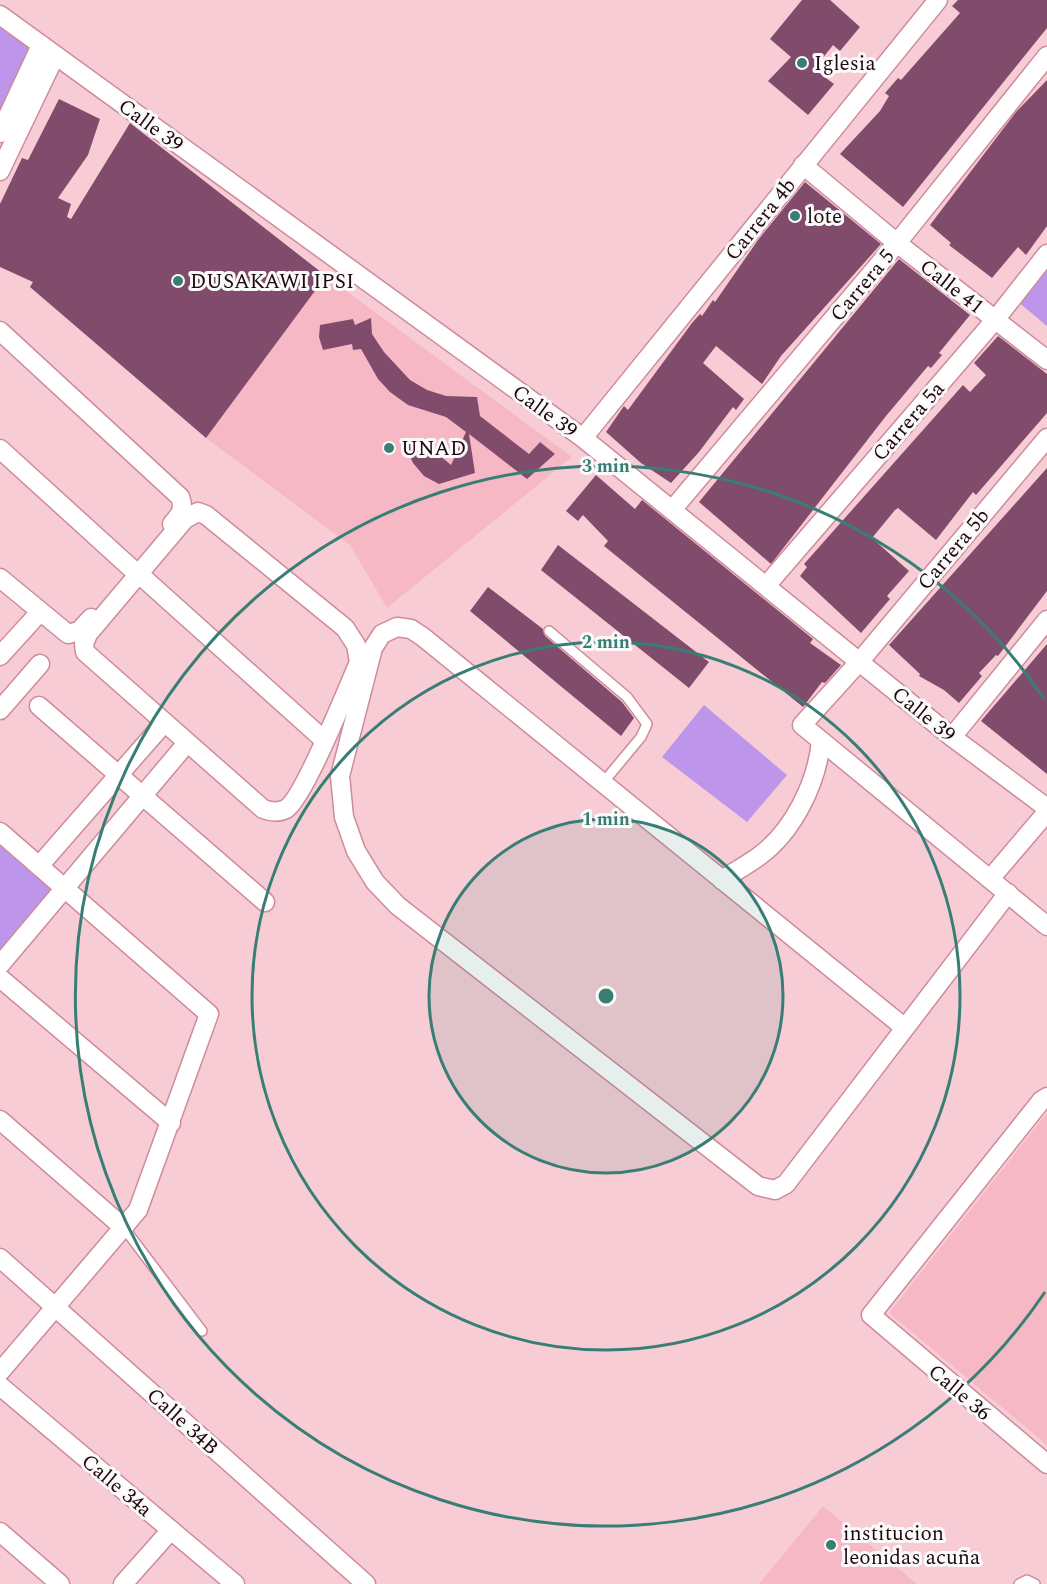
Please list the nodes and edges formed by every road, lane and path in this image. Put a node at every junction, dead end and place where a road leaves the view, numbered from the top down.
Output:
1 (938, 0) edge
2 (0, 15) edge
3 (48, 50) junction
4 (1047, 56) edge
5 (0, 134) edge
6 (803, 165) junction
7 (0, 171) edge
8 (897, 243) junction
9 (1047, 254) edge
10 (995, 320) junction
11 (0, 331) edge
12 (1047, 360) edge
13 (583, 438) junction
14 (1047, 438) edge
15 (0, 449) edge
16 (672, 510) junction
17 (135, 572) junction
18 (0, 578) edge
19 (766, 586) junction
20 (40, 612) junction
21 (1047, 620) edge
22 (549, 631) dead end
23 (0, 656) edge
24 (860, 661) junction
25 (40, 664) dead end
26 (39, 706) dead end
27 (0, 710) edge
28 (164, 723) junction
29 (951, 737) junction
30 (324, 740) junction
31 (821, 741) junction
32 (187, 743) junction
33 (119, 775) junction
34 (602, 784) junction
35 (142, 795) junction
36 (1047, 810) edge
37 (0, 832) edge
38 (39, 866) junction
39 (990, 879) junction
40 (722, 880) junction
41 (65, 888) junction
42 (1008, 893) junction
43 (265, 902) dead end
44 (1047, 926) edge
45 (0, 965) edge
46 (0, 978) edge
47 (905, 1028) junction
48 (1047, 1097) edge
49 (0, 1120) edge
50 (171, 1123) junction
51 (124, 1228) junction
52 (0, 1258) edge
53 (56, 1307) junction
54 (202, 1331) dead end
55 (0, 1372) edge
56 (0, 1386) edge
57 (1044, 1456) edge
58 (171, 1530) junction
59 (0, 1532) edge
60 (60, 1584) edge
61 (123, 1584) edge
62 (235, 1584) edge
63 (366, 1584) edge
64 (1019, 1584) edge
65 (1035, 1584) edge

1 - 6 street, Carrera 4b
2 - 3 street, Calle 39
3 - 5 street
3 - 7 street
3 - 13 street, Calle 39
4 - 8 street, Carrera 5
6 - 8 street, Calle 41
6 - 13 street, Carrera 4b
8 - 10 street, Calle 41
8 - 16 street, Carrera 5
9 - 10 street, Carrera 5a
10 - 12 street, Calle 41
10 - 19 street, Carrera 5a
11 - 17 street
13 - 16 street, Calle 39
14 - 24 street, Carrera 5b
15 - 17 street
16 - 19 street, Calle 39
17 - 20 street
17 - 28 street
17 - 30 street
17 - 30 street
18 - 20 street
19 - 24 street, Calle 39
20 - 23 street
21 - 29 street
22 - 34 lane
24 - 29 street, Calle 39
24 - 31 street, Carrera 5b
25 - 27 street
26 - 33 street
28 - 32 street
28 - 33 street
29 - 36 street, Calle 39
30 - 32 street
31 - 39 street
31 - 40 street
32 - 35 street
33 - 35 street
33 - 38 street
34 - 40 street
34 - 47 street
35 - 41 street
35 - 43 street
36 - 39 street
37 - 38 street
38 - 41 street
39 - 42 street
40 - 47 street
41 - 45 street
41 - 50 street
42 - 44 street
42 - 47 street
46 - 50 street
48 - 57 street, Calle 36
49 - 51 street
50 - 51 street
51 - 53 street
51 - 54 lane
52 - 53 street, Calle 34B
53 - 55 street
53 - 63 street, Calle 34B
56 - 58 street, Calle 34a
58 - 61 street
58 - 62 street, Calle 34a
59 - 60 street
64 - 65 lane

